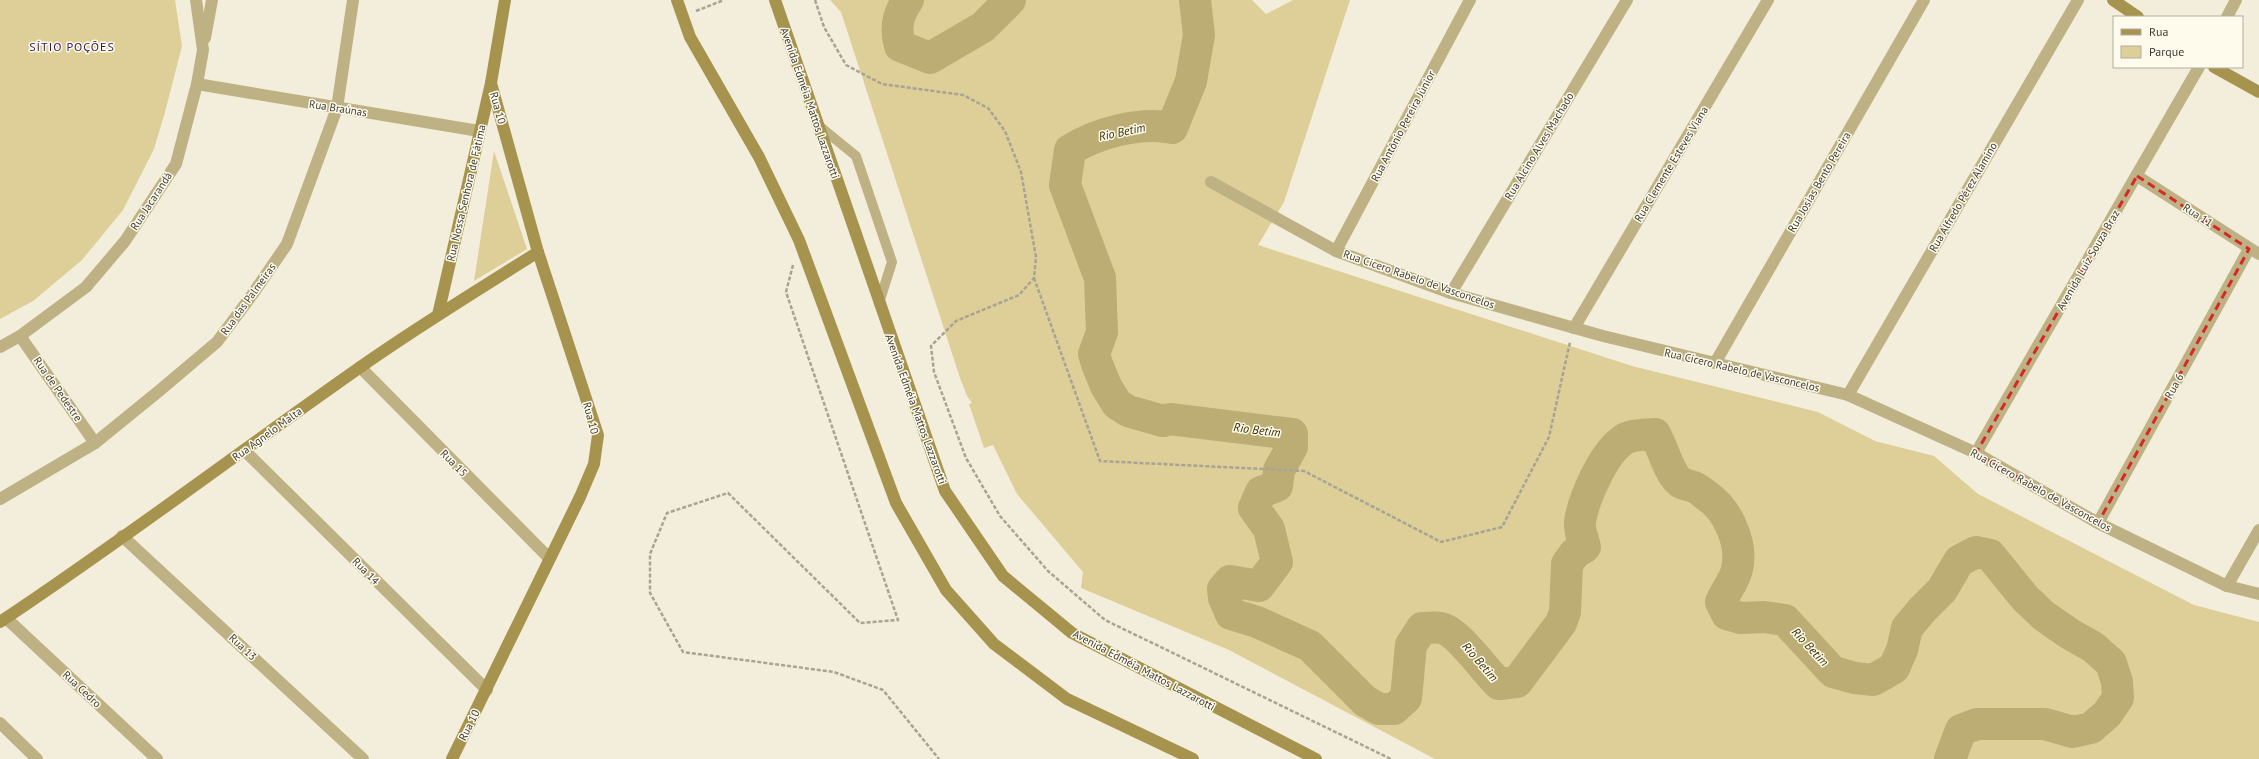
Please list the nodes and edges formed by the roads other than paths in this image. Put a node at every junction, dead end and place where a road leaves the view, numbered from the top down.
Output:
1 (196, 0) edge
2 (212, 0) edge
3 (353, 0) edge
4 (505, 0) edge
5 (677, 0) edge
6 (775, 0) edge
7 (1470, 0) edge
8 (1628, 0) edge
9 (1768, 0) edge
10 (1924, 0) edge
11 (2078, 0) edge
12 (2113, 0) edge
13 (2236, 0) edge
14 (2137, 16) edge
15 (2228, 16) edge
16 (203, 50) junction
17 (2198, 68) edge
18 (2216, 68) edge
19 (491, 83) junction
20 (197, 84) junction
21 (2259, 92) edge
22 (337, 108) junction
23 (818, 125) junction
24 (479, 131) junction
25 (2137, 176) junction
26 (1211, 182) dead end
27 (1336, 251) junction
28 (2254, 251) edge
29 (538, 252) junction
30 (1451, 293) junction
31 (879, 303) junction
32 (438, 314) junction
33 (1574, 328) junction
34 (20, 336) junction
35 (0, 347) edge
36 (1715, 363) junction
37 (360, 367) junction
38 (1848, 395) junction
39 (95, 443) junction
40 (245, 451) junction
41 (1976, 453) junction
42 (0, 499) edge
43 (2098, 523) junction
44 (2259, 530) edge
45 (122, 536) junction
46 (549, 558) junction
47 (2227, 586) junction
48 (2259, 594) edge
49 (3, 620) edge
50 (487, 690) junction
51 (0, 723) edge
52 (37, 759) edge
53 (158, 759) edge
54 (363, 759) edge
55 (452, 759) edge
56 (1193, 759) edge
57 (1316, 759) edge

1 - 16 street, Rua Jacarandá
2 - 16 street
3 - 22 street, Rua das Palmeiras
4 - 19 main road, Rua Nossa Senhora de Fátima
5 - 56 main road
6 - 23 main road, Avenida Edméia Mattos Lazzarotti
7 - 27 street, Rua Antônio Pereira Júnior
8 - 30 street, Rua Alcino Alves Machado
9 - 33 street, Rua Clemente Esteves Viana
10 - 36 street, Rua Josias Bento Pereira
11 - 38 street, Rua Alfredo Pérez Alamino
12 - 14 main road
13 - 15 street
16 - 20 street, Rua Jacarandá
17 - 25 street, Avenida Luíz Souza Braz
18 - 21 main road
19 - 24 main road, Rua Nossa Senhora de Fátima
19 - 29 main road, Rua 10
20 - 22 street, Rua Braúnas
20 - 34 street, Rua Jacarandá
22 - 24 street, Rua Braúnas
22 - 39 street, Rua das Palmeiras
23 - 31 main road, Avenida Edméia Mattos Lazzarotti
23 - 31 lane
24 - 32 main road, Rua Nossa Senhora de Fátima
25 - 28 street, Rua 11
25 - 41 street, Avenida Luíz Souza Braz
26 - 27 street, Rua Cícero Rabelo de Vasconcelos
27 - 30 street, Rua Cícero Rabelo de Vasconcelos
28 - 43 street, Rua 6
29 - 32 main road, Rua Agnelo Malta
29 - 46 main road, Rua 10
30 - 33 street, Rua Cícero Rabelo de Vasconcelos
31 - 57 main road, Avenida Edméia Mattos Lazzarotti
32 - 37 main road, Rua Agnelo Malta
33 - 36 street, Rua Cícero Rabelo de Vasconcelos
34 - 35 street, Rua Jacarandá
34 - 39 street, Rua de Pedestre
36 - 38 street, Rua Cícero Rabelo de Vasconcelos
37 - 40 main road, Rua Agnelo Malta
37 - 46 street, Rua 15
38 - 41 street, Rua Cícero Rabelo de Vasconcelos
39 - 42 street, Rua das Palmeiras
40 - 45 main road, Rua Agnelo Malta
40 - 50 street, Rua 14
41 - 43 street, Rua Cícero Rabelo de Vasconcelos
43 - 47 street, Rua Cícero Rabelo de Vasconcelos
44 - 47 street
45 - 49 main road, Rua Agnelo Malta
45 - 54 street, Rua 13
46 - 50 main road, Rua 10
47 - 48 street, Rua Cícero Rabelo de Vasconcelos
49 - 53 street, Rua Cedro
50 - 55 main road, Rua 10
51 - 52 street

